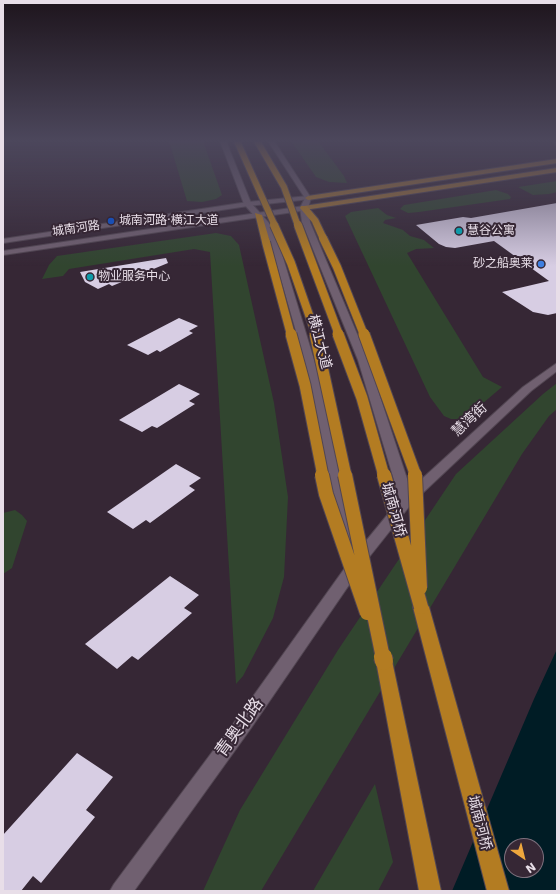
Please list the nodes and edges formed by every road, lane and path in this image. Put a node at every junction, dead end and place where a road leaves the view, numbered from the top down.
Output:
1 (240, 183) edge
2 (255, 183) edge
3 (281, 183) edge
4 (298, 183) edge
5 (408, 183) edge
6 (472, 183) edge
7 (308, 198) junction
8 (248, 204) junction
9 (304, 208) junction
10 (258, 215) junction
11 (3, 241) edge
12 (3, 252) edge
13 (557, 366) edge
14 (407, 500) junction
15 (357, 562) junction
16 (421, 607) junction
17 (384, 661) junction
18 (121, 891) edge
19 (430, 891) edge
20 (498, 891) edge

1 - 8 street, 横江大道
2 - 17 highway, bridge
3 - 16 highway, 城南河桥, bridge
4 - 7 street
5 - 7 main road, 城南河路
6 - 9 main road, 城南河路
7 - 8 street, 城南河路
7 - 9 street
8 - 10 street, 横江大道
8 - 11 street, 城南河路
9 - 10 street, 城南河路
9 - 14 street
9 - 16 highway, bridge
10 - 12 street, 城南河路
10 - 15 street, 横江大道
10 - 17 highway, bridge
13 - 14 street, 慧湾街
14 - 15 street, 慧湾街
15 - 18 street, 青奥北路
16 - 20 highway, 城南河桥
17 - 19 highway

